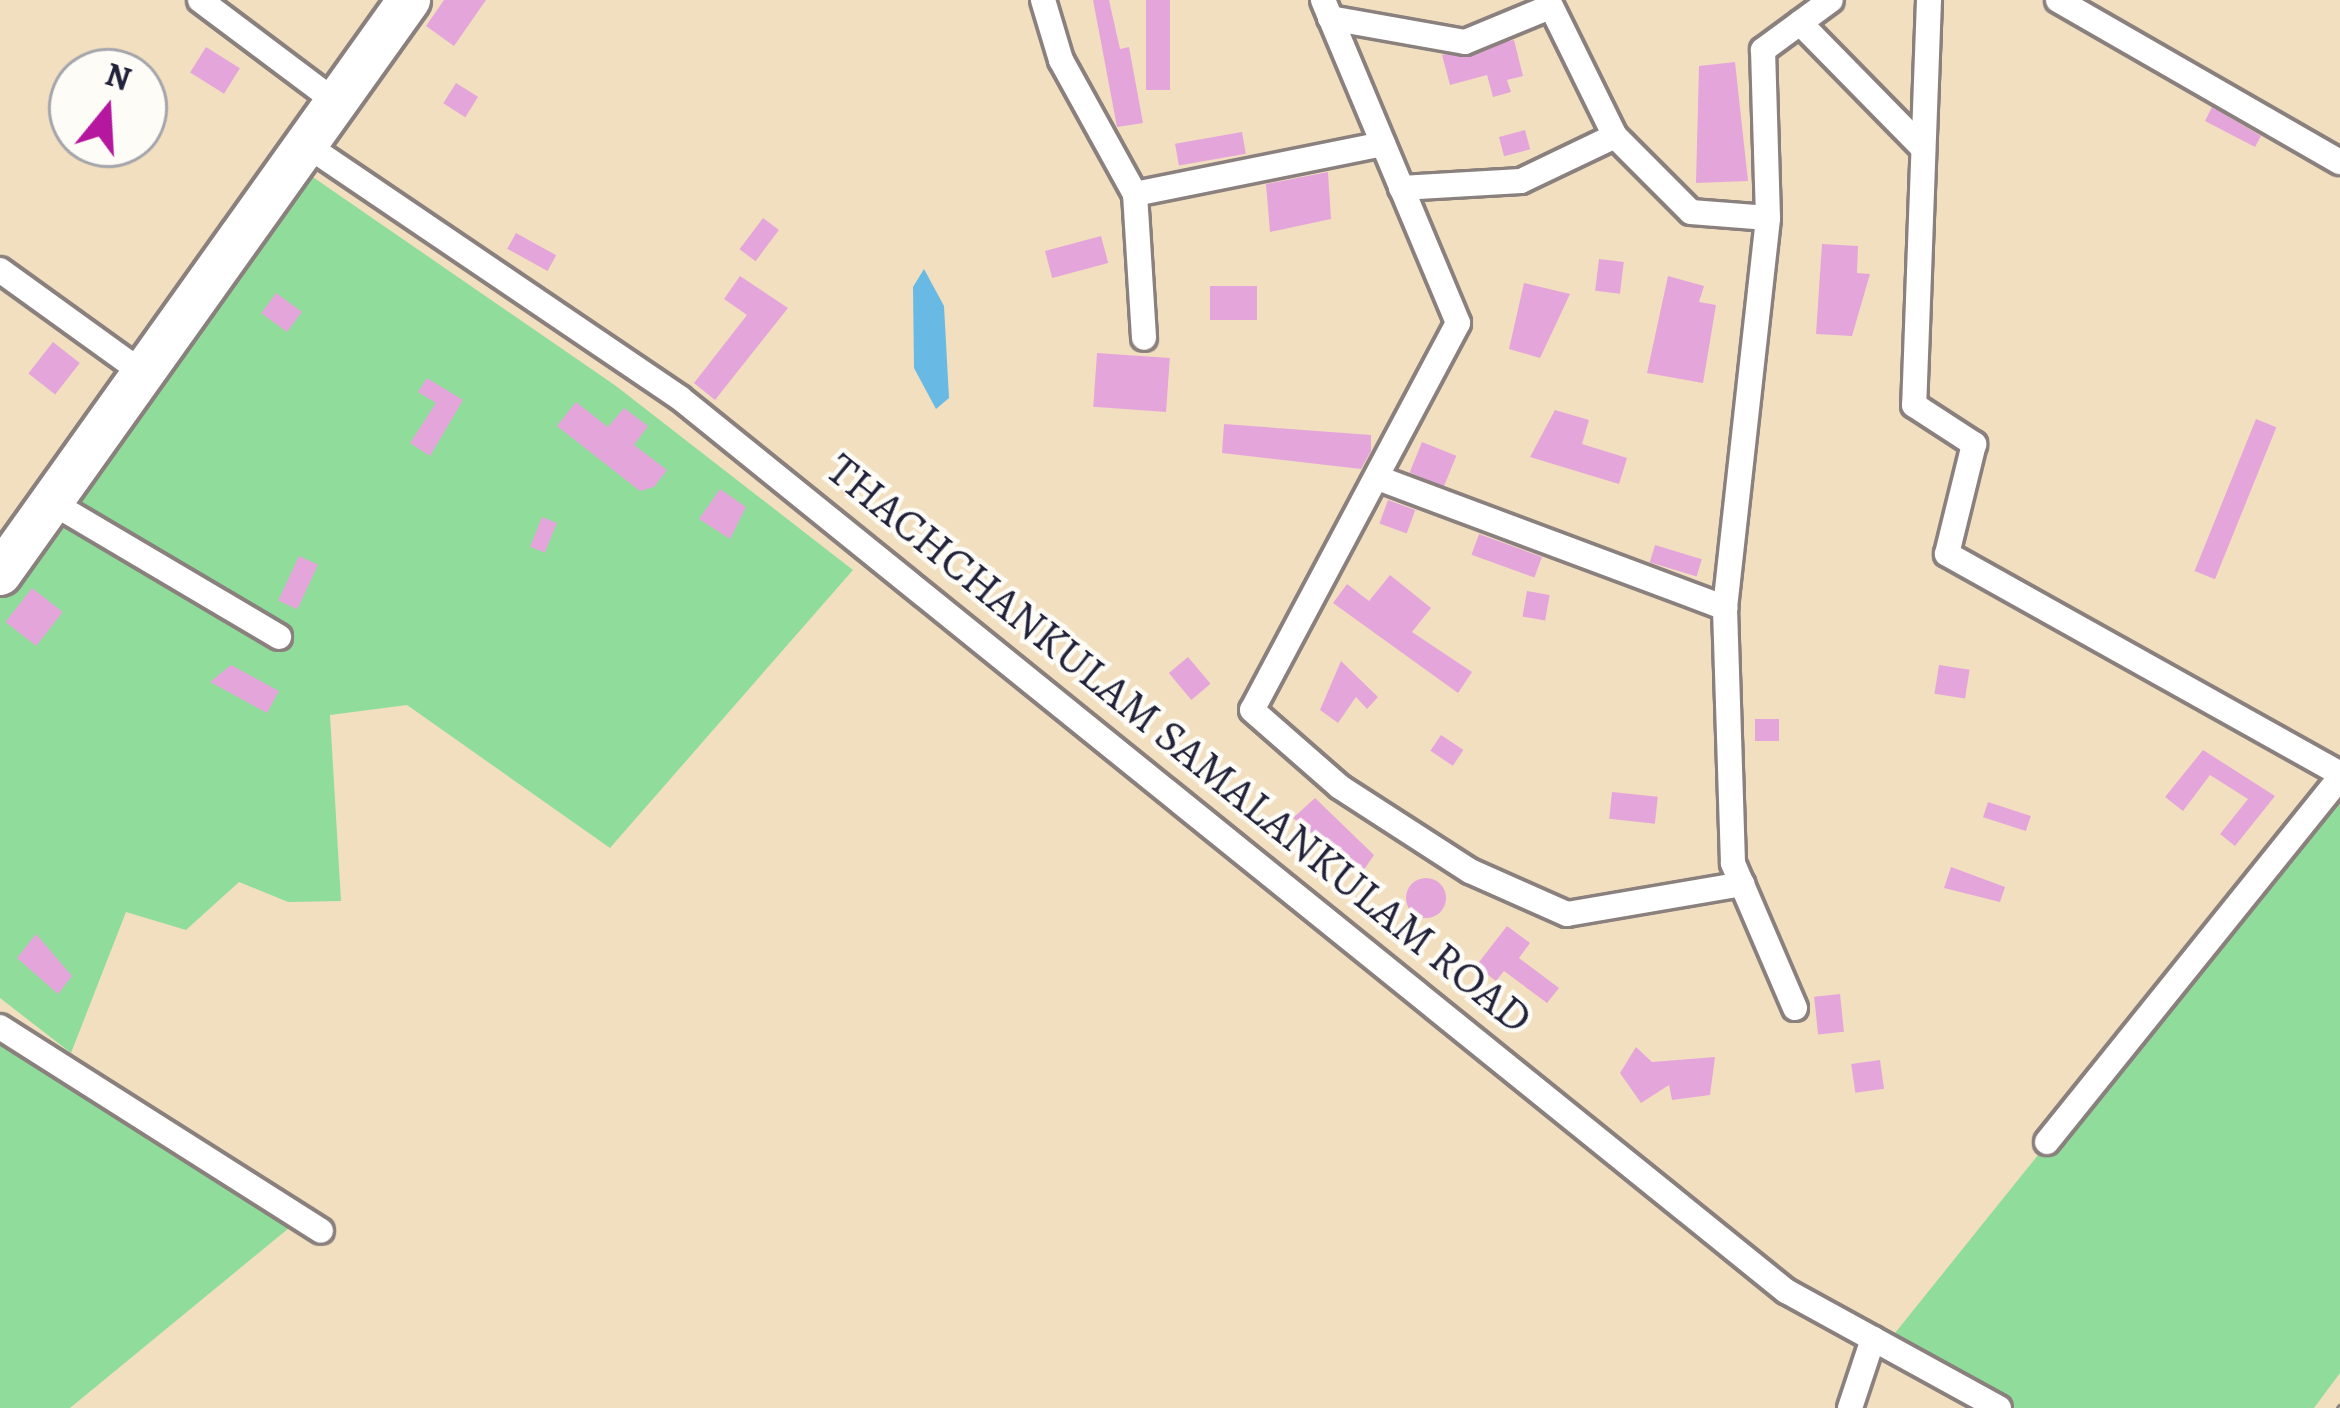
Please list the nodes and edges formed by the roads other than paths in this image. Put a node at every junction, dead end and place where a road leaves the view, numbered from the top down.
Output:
1 (200, 0) edge
2 (410, 0) edge
3 (1043, 0) edge
4 (1832, 0) edge
5 (1929, 0) edge
6 (2059, 0) edge
7 (1549, 3) edge
8 (1326, 9) edge
9 (1799, 23) junction
10 (336, 102) junction
11 (1615, 136) junction
12 (305, 144) junction
13 (1383, 144) junction
14 (1924, 148) junction
15 (2340, 162) edge
16 (1401, 188) junction
17 (1136, 194) junction
18 (1768, 218) junction
19 (0, 270) edge
20 (1144, 338) dead end
21 (142, 373) junction
22 (1378, 478) junction
23 (51, 502) junction
24 (0, 574) edge
25 (1725, 608) junction
26 (279, 637) dead end
27 (2340, 776) edge
28 (1742, 884) junction
29 (1795, 1008) dead end
30 (0, 1028) edge
31 (2048, 1142) dead end
32 (321, 1231) dead end
33 (1873, 1339) junction
34 (1850, 1408) edge
35 (1999, 1408) edge

1 - 10 street
2 - 10 highway
3 - 17 street
4 - 9 street
5 - 14 street
6 - 15 street
7 - 8 street
7 - 11 street
8 - 13 street
9 - 14 street
9 - 18 street
10 - 12 highway
11 - 16 street
11 - 18 street
12 - 21 highway
12 - 33 street, THACHCHANKULAM SAMALANKULAM ROAD
13 - 16 street
13 - 17 street
14 - 27 street
16 - 22 street
17 - 20 street
18 - 25 street
19 - 21 street
21 - 23 highway
22 - 25 street
22 - 28 street
23 - 24 highway
23 - 26 street
25 - 28 street
27 - 31 street
28 - 29 street
30 - 32 street
33 - 34 street
33 - 35 street, THACHCHANKULAM SAMALANKULAM ROAD

